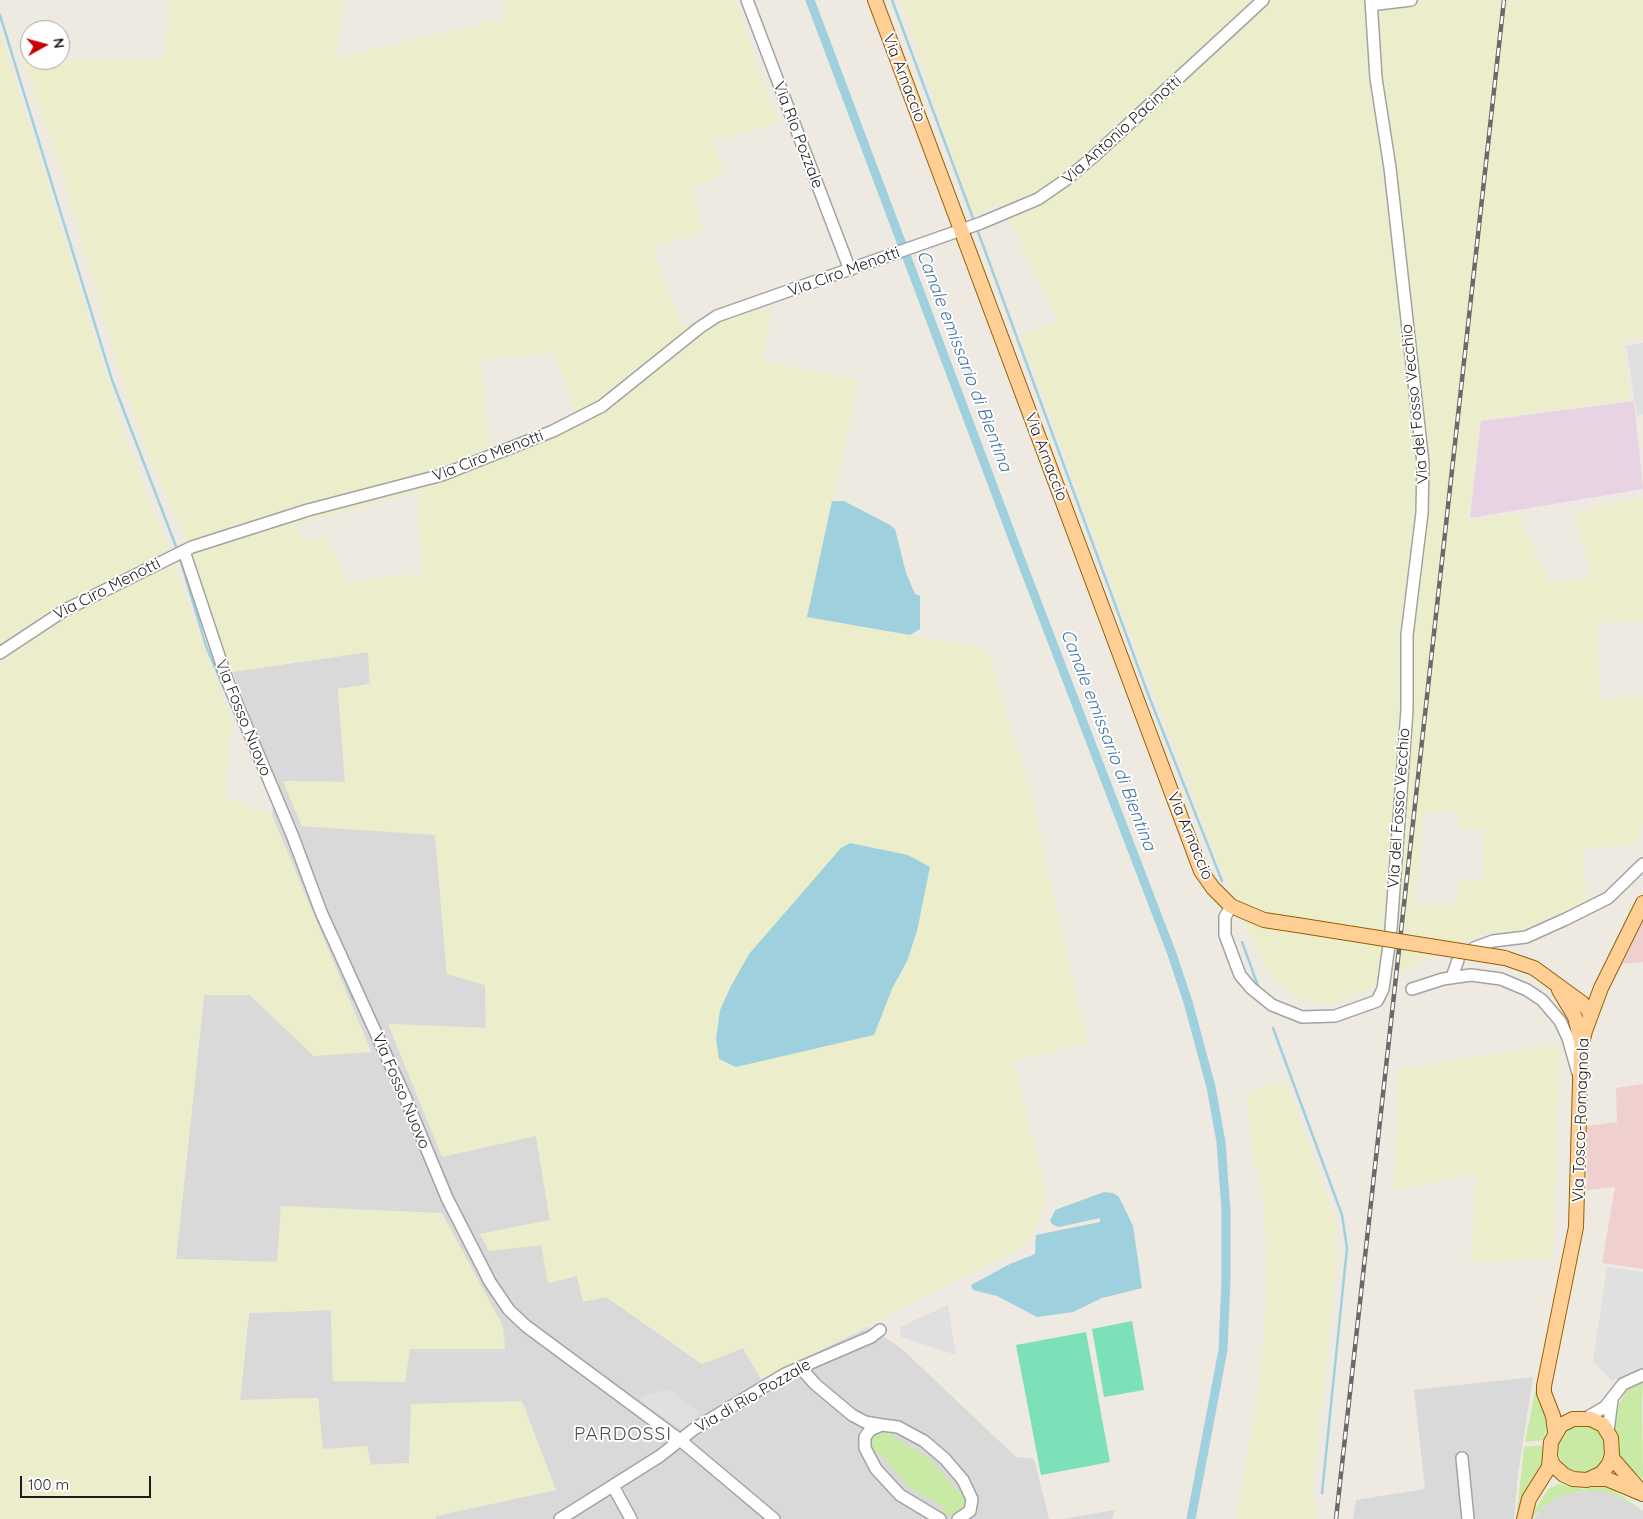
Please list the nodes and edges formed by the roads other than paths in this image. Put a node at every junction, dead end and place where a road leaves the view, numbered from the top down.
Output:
1 (747, 0) edge
2 (875, 0) edge
3 (1263, 0) edge
4 (1370, 0) edge
5 (1411, 0) edge
6 (971, 226) junction
7 (850, 270) junction
8 (184, 551) junction
9 (0, 653) edge
10 (1643, 864) edge
11 (1643, 903) edge
12 (1231, 906) junction
13 (1391, 929) dead end
14 (1389, 945) dead end
15 (1474, 948) dead end
16 (1458, 960) dead end
17 (1452, 977) junction
18 (1601, 988) junction
19 (1412, 989) dead end
20 (1568, 998) junction
21 (1590, 1017) junction
22 (1581, 1047) junction
23 (1580, 1082) junction
24 (880, 1330) dead end
25 (800, 1367) junction
26 (1546, 1374) junction
27 (1643, 1375) edge
28 (1613, 1398) junction
29 (852, 1415) junction
30 (1580, 1418) junction
31 (882, 1425) junction
32 (1555, 1431) junction
33 (1608, 1431) junction
34 (865, 1437) junction
35 (680, 1440) junction
36 (1550, 1457) junction
37 (1462, 1458) dead end
38 (1612, 1458) junction
39 (1569, 1477) junction
40 (1591, 1479) junction
41 (613, 1486) junction
42 (1643, 1493) edge
43 (972, 1503) junction
44 (1524, 1518) edge
45 (560, 1519) edge
46 (632, 1519) edge
47 (774, 1519) edge
48 (940, 1519) edge
49 (958, 1519) edge
50 (978, 1519) edge
51 (1468, 1519) edge

1 - 7 street, Via Rio Pozzale
2 - 6 main road, Via Arnaccio
3 - 6 street, Via Antonio Pacinotti
4 - 5 street
4 - 13 street, Via del Fosso Vecchio
6 - 7 street, Via Ciro Menotti
6 - 12 main road, Via Arnaccio
7 - 8 street, Via Ciro Menotti
8 - 9 street, Via Ciro Menotti
8 - 35 street, Via Fosso Nuovo
10 - 15 street
11 - 18 main road, Via Tosco-Romagnola
12 - 14 street
12 - 20 main road, Via Arnaccio, bridge
16 - 17 street
17 - 19 street
17 - 23 street
18 - 20 main road
18 - 21 main road, Via Tosco-Romagnola
20 - 21 main road
20 - 22 main road, Via Arnaccio
21 - 22 main road, Via Tosco-Romagnola
22 - 23 main road, Via Tosco-Romagnola
23 - 26 main road, Via Tosco-Romagnola
24 - 25 street, Via di Rio Pozzale
25 - 29 street
25 - 35 street, Via di Rio Pozzale
26 - 30 main road
26 - 32 main road, Via Tosco-Romagnola
27 - 28 street
28 - 30 street
28 - 33 street
29 - 31 street
29 - 34 street
30 - 32 main road
30 - 33 main road
31 - 34 street
31 - 43 street
32 - 36 main road
33 - 38 main road
34 - 48 street
35 - 41 street, Via di Rio Pozzale
35 - 47 street, Via Fosso Nuovo
36 - 39 main road
36 - 44 main road
37 - 51 street
38 - 40 main road
38 - 42 main road
39 - 40 main road
39 - 44 main road
40 - 42 main road
41 - 45 street, Via di Rio Pozzale
41 - 46 street
43 - 49 street
43 - 50 street

